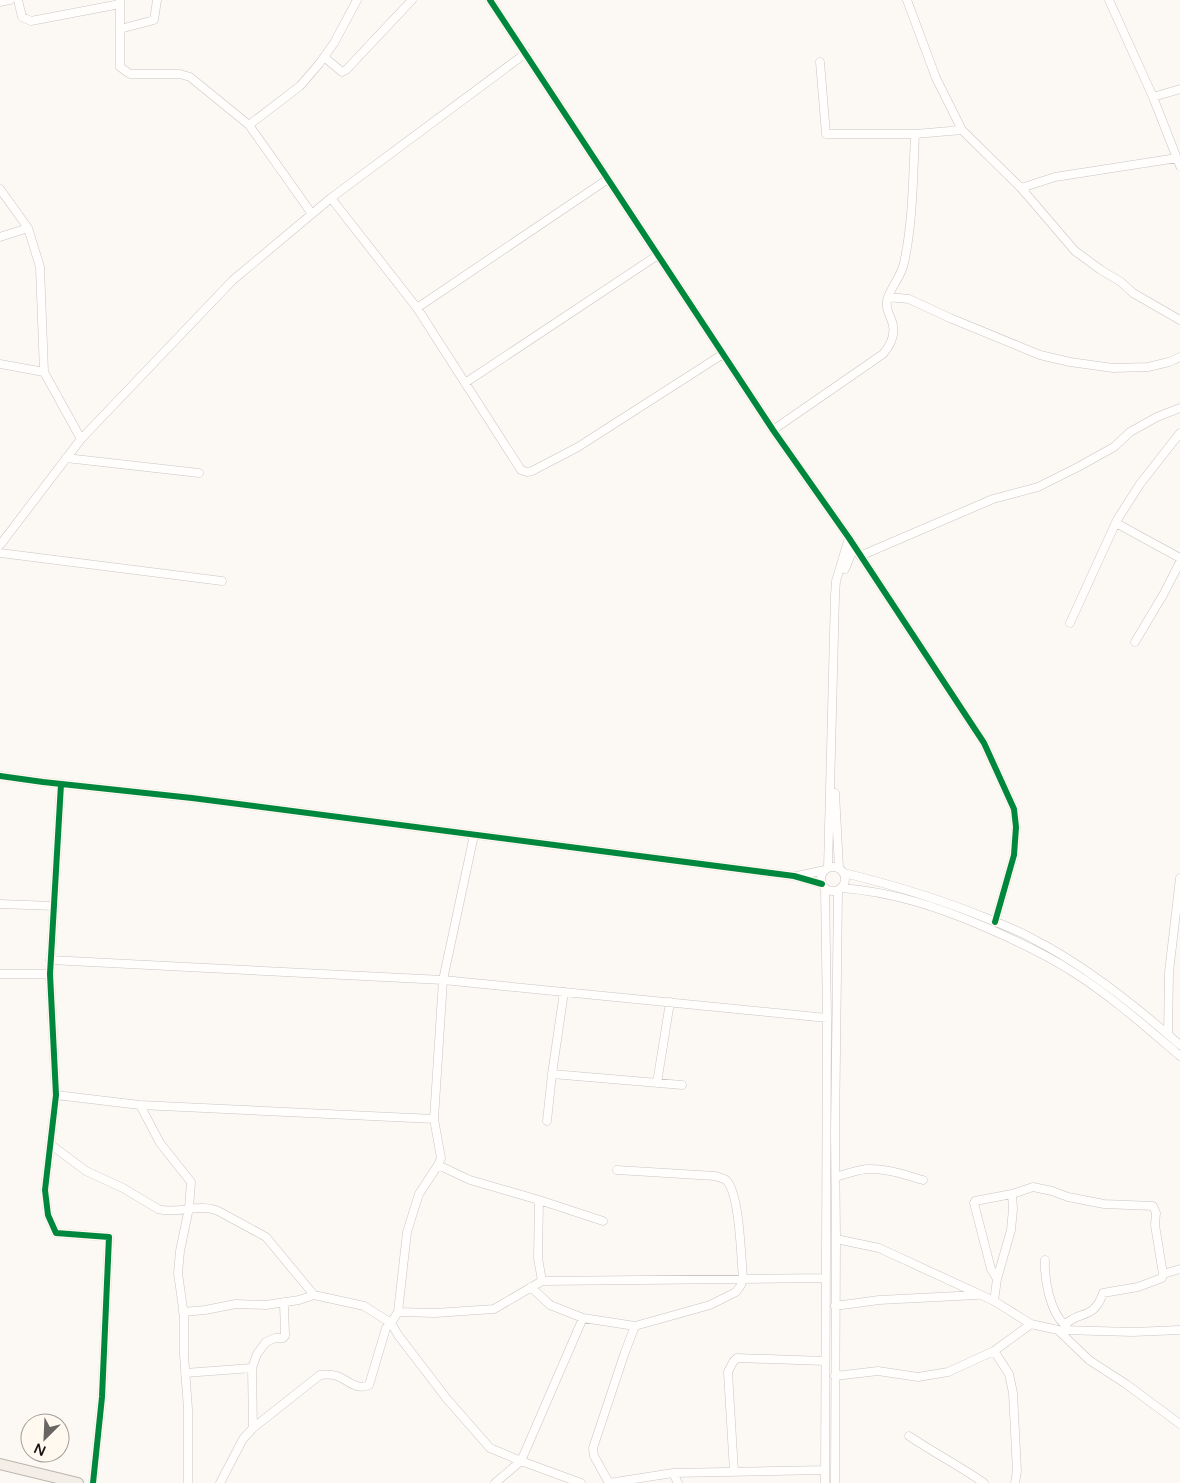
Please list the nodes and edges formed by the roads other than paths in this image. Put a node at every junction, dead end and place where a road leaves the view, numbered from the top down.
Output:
1 (10, 0) edge
2 (18, 0) edge
3 (157, 0) edge
4 (357, 0) edge
5 (412, 0) edge
6 (490, 0) edge
7 (907, 0) edge
8 (1109, 0) edge
9 (0, 2) edge
10 (120, 2) edge
11 (120, 29) junction
12 (526, 53) junction
13 (324, 57) junction
14 (820, 62) dead end
15 (1180, 89) edge
16 (1153, 97) junction
17 (248, 125) junction
18 (962, 130) junction
19 (915, 134) junction
20 (1177, 158) junction
21 (1180, 166) edge
22 (608, 179) junction
23 (1021, 188) junction
24 (0, 189) edge
25 (331, 198) junction
26 (312, 214) junction
27 (28, 228) junction
28 (0, 237) edge
29 (658, 255) junction
30 (888, 298) junction
31 (417, 308) junction
32 (1180, 320) edge
33 (723, 354) junction
34 (1180, 357) edge
35 (0, 364) edge
36 (44, 372) junction
37 (465, 383) junction
38 (1180, 408) edge
39 (773, 430) junction
40 (1180, 433) edge
41 (80, 439) junction
42 (66, 458) junction
43 (199, 473) dead end
44 (1116, 524) junction
45 (849, 538) junction
46 (0, 545) edge
47 (854, 547) junction
48 (0, 553) edge
49 (860, 556) junction
50 (1180, 560) edge
51 (222, 581) dead end
52 (1070, 623) dead end
53 (1135, 642) dead end
54 (0, 776) edge
55 (61, 784) junction
56 (474, 835) junction
57 (826, 869) junction
58 (842, 871) junction
59 (794, 876) junction
60 (1180, 878) edge
61 (823, 886) junction
62 (840, 889) junction
63 (0, 904) edge
64 (54, 906) junction
65 (995, 922) junction
66 (50, 960) junction
67 (0, 974) edge
68 (50, 974) junction
69 (443, 980) junction
70 (564, 992) junction
71 (670, 1002) junction
72 (827, 1018) junction
73 (1168, 1034) junction
74 (1180, 1045) edge
75 (1180, 1056) edge
76 (552, 1074) junction
77 (657, 1083) junction
78 (682, 1085) dead end
79 (56, 1095) junction
80 (140, 1106) junction
81 (434, 1119) junction
82 (547, 1121) dead end
83 (50, 1144) junction
84 (438, 1165) junction
85 (617, 1170) dead end
86 (836, 1177) junction
87 (922, 1180) dead end
88 (1012, 1194) junction
89 (539, 1200) junction
90 (189, 1208) junction
91 (603, 1221) dead end
92 (836, 1239) junction
93 (1046, 1260) dead end
94 (1180, 1268) edge
95 (1163, 1274) junction
96 (825, 1278) junction
97 (743, 1279) junction
98 (998, 1279) junction
99 (542, 1281) junction
100 (531, 1287) junction
101 (314, 1295) junction
102 (980, 1295) junction
103 (994, 1301) junction
104 (284, 1302) junction
105 (835, 1306) junction
106 (184, 1312) junction
107 (398, 1312) junction
108 (583, 1318) junction
109 (391, 1323) junction
110 (1031, 1324) junction
111 (635, 1326) junction
112 (1063, 1329) junction
113 (1180, 1330) edge
114 (994, 1351) junction
115 (825, 1361) junction
116 (252, 1368) junction
117 (185, 1373) junction
118 (835, 1376) junction
119 (1180, 1424) edge
120 (253, 1428) junction
121 (909, 1436) dead end
122 (521, 1462) junction
123 (0, 1464) edge
124 (825, 1470) junction
125 (734, 1472) junction
126 (673, 1473) junction
127 (78, 1483) edge
128 (93, 1483) edge
129 (188, 1483) edge
130 (220, 1483) edge
131 (495, 1483) edge
132 (581, 1483) edge
133 (609, 1483) edge
134 (678, 1483) edge
135 (825, 1483) edge
136 (835, 1483) edge
137 (984, 1483) edge
138 (1015, 1483) edge

1 - 9 street
2 - 10 street
3 - 11 street
4 - 13 street
5 - 13 street
6 - 12 street
7 - 18 street
8 - 16 street
10 - 11 street
11 - 17 street
12 - 22 street
12 - 25 street
13 - 17 street
14 - 19 street
15 - 16 street
16 - 20 street
17 - 26 street
18 - 19 street
18 - 23 street
19 - 30 street
20 - 21 street
20 - 23 street
22 - 29 street
22 - 31 street
23 - 32 street
24 - 27 street
25 - 26 street
25 - 31 street
26 - 41 street
27 - 28 street
27 - 36 street
29 - 33 street
29 - 37 street
30 - 34 street
30 - 39 street
31 - 37 street
33 - 37 street
33 - 39 street
35 - 36 street
36 - 41 street
38 - 49 street
39 - 45 street
40 - 44 street
41 - 42 street
42 - 43 street
42 - 46 street
44 - 50 street
44 - 52 street
45 - 47 street
45 - 57 street
47 - 49 street
47 - 58 street
48 - 51 street
49 - 65 street
50 - 53 street
54 - 55 street
55 - 56 street
55 - 64 street
56 - 59 street
56 - 69 street
57 - 58 street
57 - 59 street
57 - 61 street
58 - 62 street
58 - 65 street
59 - 61 street
60 - 73 street
61 - 62 street
61 - 72 street
62 - 75 street
62 - 86 street
63 - 64 street
64 - 66 street
65 - 73 street
66 - 68 street
66 - 69 street
67 - 68 street
68 - 79 street
69 - 70 street
69 - 81 street
70 - 71 street
70 - 76 street
71 - 72 street
71 - 77 street
72 - 96 street
73 - 74 street
76 - 77 street
76 - 82 street
77 - 78 street
79 - 80 street
79 - 83 street
80 - 81 street
80 - 90 street
81 - 84 street
83 - 90 street
83 - 128 street
84 - 89 street
84 - 107 street
85 - 97 street
86 - 87 street
86 - 92 street
88 - 95 street
88 - 98 street
88 - 98 street
89 - 91 street
89 - 99 street
90 - 101 street
90 - 106 street
92 - 102 street
92 - 105 street
93 - 112 street
94 - 95 street
95 - 112 street
96 - 97 street
96 - 115 street
97 - 99 street
97 - 111 street
98 - 103 street
99 - 100 street
100 - 107 street
100 - 108 street
101 - 104 street
101 - 109 street
102 - 103 street
102 - 105 street
103 - 110 street
104 - 106 street
104 - 116 street
105 - 118 street
106 - 117 street
107 - 109 street
108 - 111 street
108 - 122 street
109 - 120 street
109 - 122 street
110 - 112 street
110 - 114 street
111 - 133 street
112 - 113 street
112 - 119 street
114 - 118 street
114 - 138 street
115 - 124 street
115 - 125 street
116 - 117 street
116 - 120 street
117 - 129 street
118 - 136 street
120 - 130 street
121 - 137 street
122 - 131 street
122 - 132 street
123 - 127 main road
124 - 125 street
124 - 135 street
125 - 126 street
126 - 133 street
126 - 134 street

